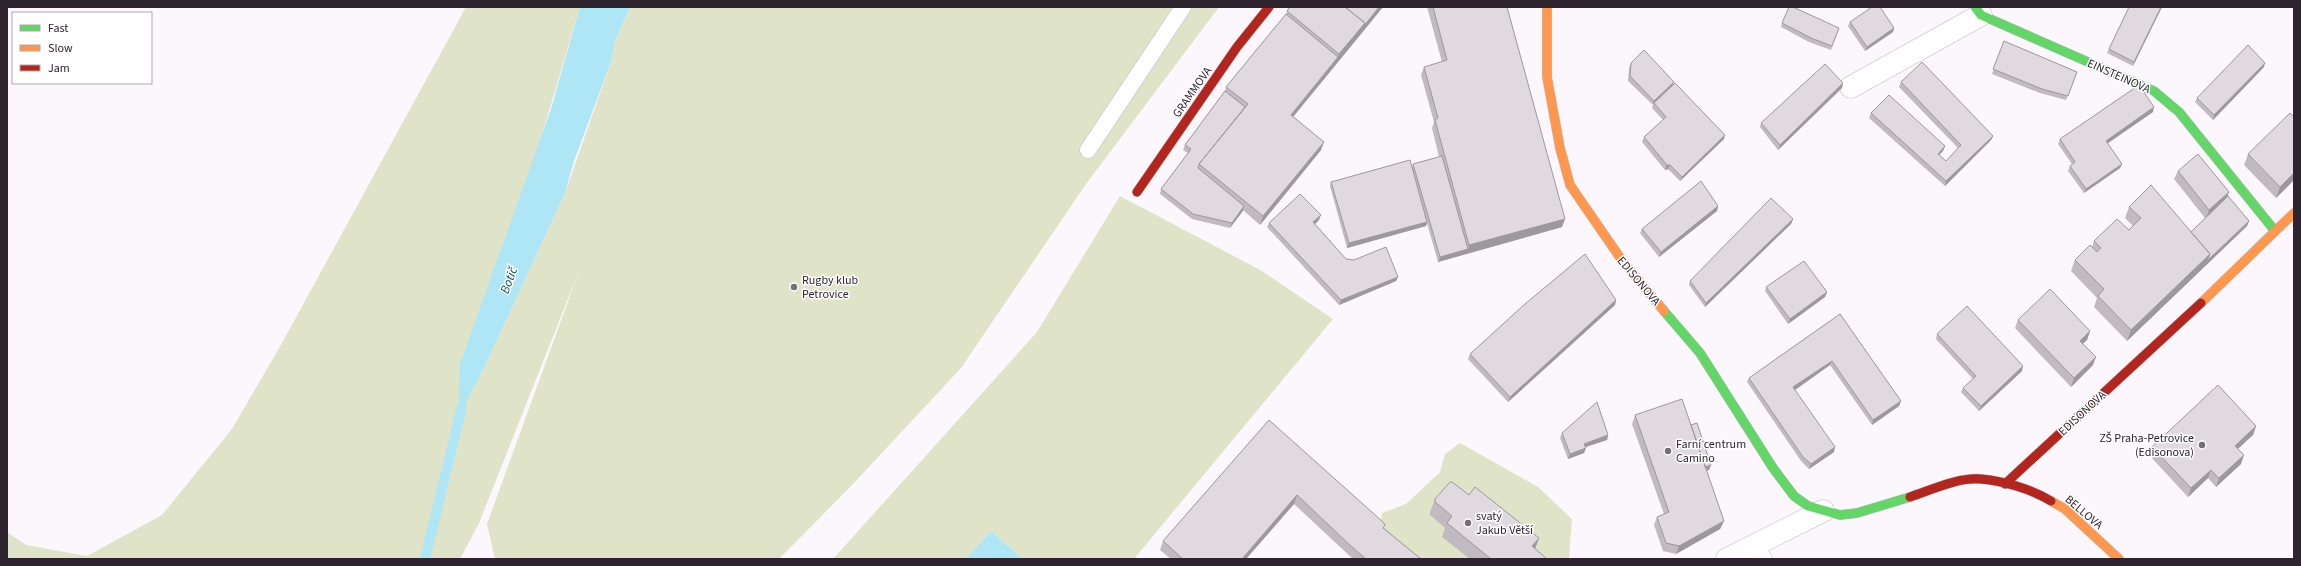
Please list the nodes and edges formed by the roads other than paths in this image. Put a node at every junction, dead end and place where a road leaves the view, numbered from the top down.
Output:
1 (1183, 7) edge
2 (1269, 7) edge
3 (1546, 7) edge
4 (1978, 11) edge
5 (1851, 87) dead end
6 (1088, 150) dead end
7 (1137, 192) dead end
8 (2294, 213) edge
9 (2275, 231) junction
10 (2005, 484) junction
11 (1823, 511) junction
12 (1760, 552) edge
13 (1727, 559) edge
14 (2119, 559) edge

1 - 6 lane
2 - 7 street, GRAMMOVA
3 - 11 street, EDISONOVA
4 - 5 street, EINSTEINOVA
4 - 9 street, EINSTEINOVA
8 - 9 street, EDISONOVA
9 - 10 street, EDISONOVA
10 - 11 street, EDISONOVA
10 - 14 street, BELLOVA
11 - 12 street
12 - 13 street

